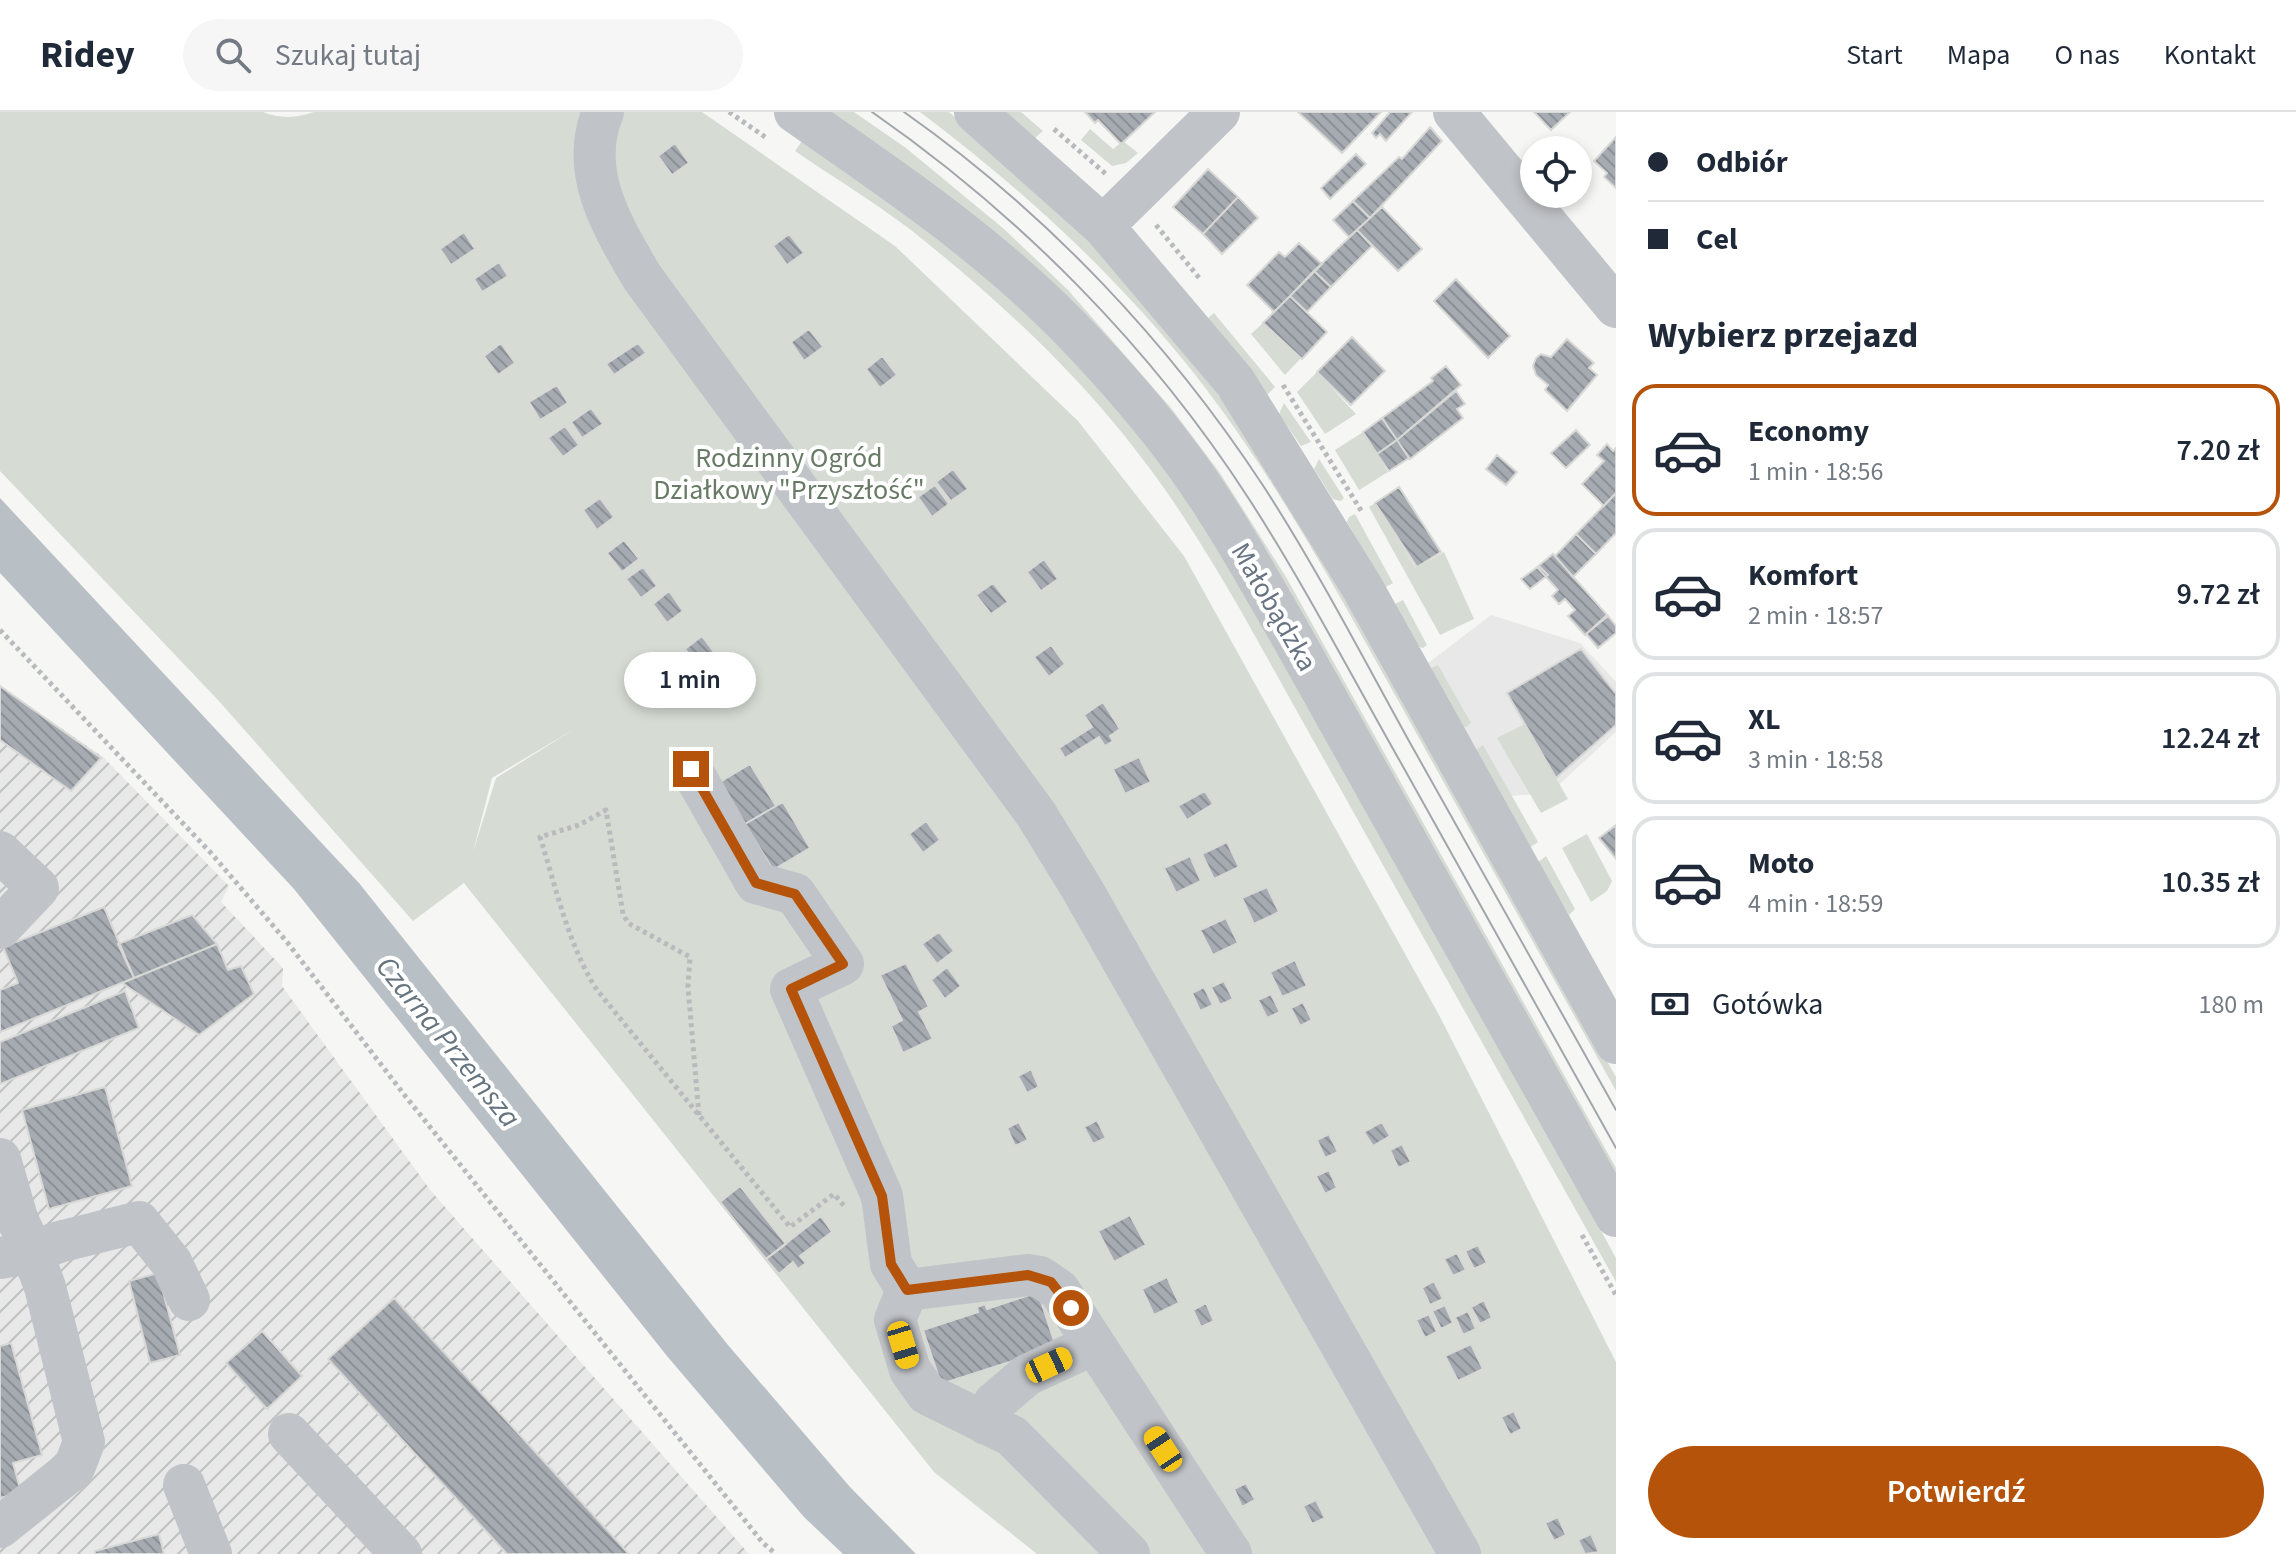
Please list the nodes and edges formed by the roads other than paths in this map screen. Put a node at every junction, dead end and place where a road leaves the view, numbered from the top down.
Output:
1 (603, 112) edge
2 (975, 112) edge
3 (1219, 112) edge
4 (1454, 112) edge
5 (784, 128) edge
6 (1103, 226) junction
7 (1616, 307) edge
8 (691, 769) dead end
9 (0, 852) edge
10 (0, 928) edge
11 (1616, 1043) edge
12 (0, 1159) edge
13 (1598, 1224) edge
14 (16, 1255) edge
15 (907, 1290) junction
16 (189, 1300) dead end
17 (1094, 1344) junction
18 (986, 1424) junction
19 (289, 1434) dead end
20 (184, 1485) dead end
21 (0, 1527) edge
22 (211, 1554) edge
23 (401, 1554) edge
24 (1129, 1554) edge
25 (1231, 1554) edge
26 (1460, 1554) edge

1 - 26 street
2 - 6 street
3 - 6 street
4 - 7 street
5 - 13 street, Małobądzka
6 - 11 street
8 - 15 street
9 - 10 street
12 - 14 street
14 - 16 street
14 - 21 street
15 - 17 street
15 - 18 street
17 - 18 street
17 - 25 street
18 - 24 street
19 - 23 street
20 - 22 street

